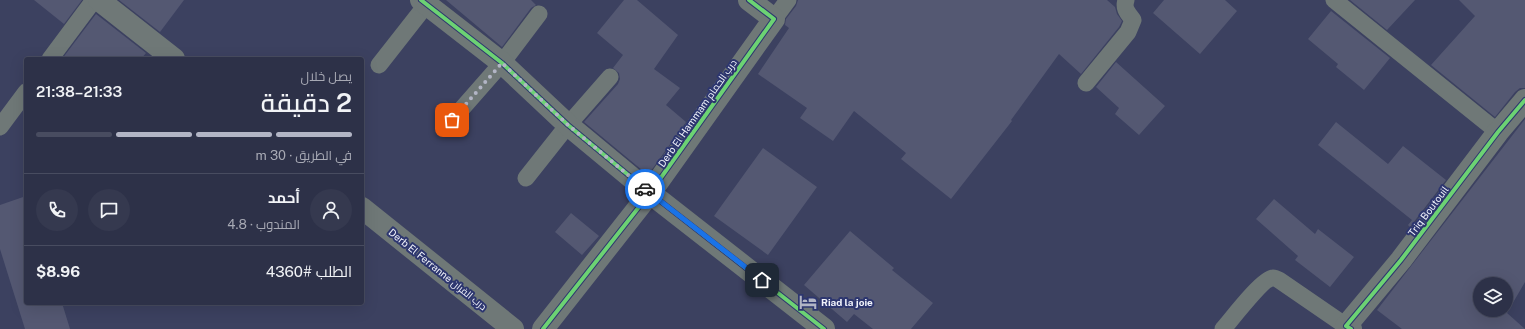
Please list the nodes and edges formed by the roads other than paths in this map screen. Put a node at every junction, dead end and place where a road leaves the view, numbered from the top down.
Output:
1 (94, 0) edge
2 (99, 0) edge
3 (749, 0) edge
4 (788, 0) edge
5 (1126, 0) edge
6 (1334, 0) edge
7 (426, 2) edge
8 (539, 14) dead end
9 (774, 19) junction
10 (51, 57) edge
11 (171, 57) edge
12 (502, 63) junction
13 (379, 65) dead end
14 (610, 77) dead end
15 (1086, 83) dead end
16 (24, 95) edge
17 (1525, 100) edge
18 (452, 120) dead end
19 (568, 125) junction
20 (0, 127) edge
21 (1498, 132) junction
22 (526, 178) dead end
23 (650, 193) junction
24 (364, 210) edge
25 (1348, 327) edge
26 (513, 329) edge
27 (543, 329) edge
28 (824, 329) edge
29 (1223, 329) edge

1 - 10 lane
2 - 11 street
3 - 9 street
4 - 9 lane, Derb El Hammam درب الحمام
5 - 15 lane
6 - 21 lane
7 - 12 street
7 - 13 lane
8 - 12 lane
9 - 23 street, Derb El Hammam درب الحمام
12 - 18 lane
12 - 19 street
14 - 19 lane
16 - 20 lane
17 - 21 street, Triq Boutouil
19 - 22 lane
19 - 23 street
21 - 25 street, Triq Boutouil
23 - 27 street, Derb El Hammam درب الحمام
23 - 28 street
24 - 26 street, Derb El Ferranne درب الفران
25 - 29 lane

